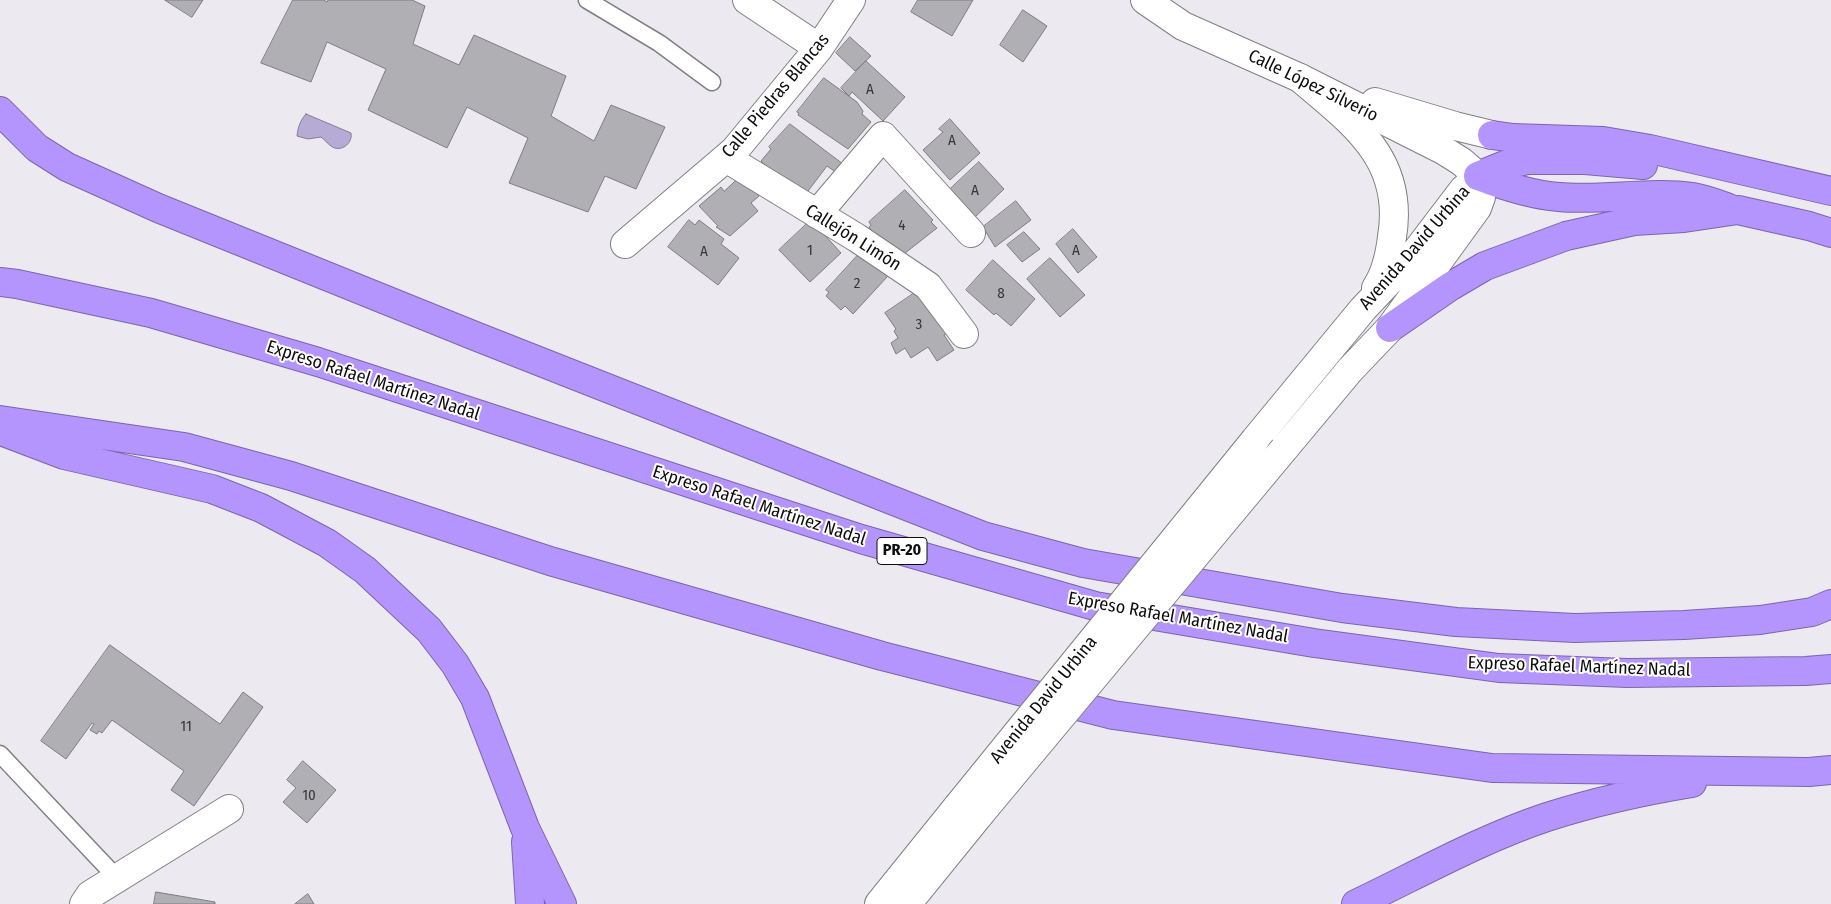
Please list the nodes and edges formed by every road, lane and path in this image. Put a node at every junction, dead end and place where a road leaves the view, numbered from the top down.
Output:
1 (587, 0) edge
2 (747, 0) edge
3 (851, 0) edge
4 (1145, 0) edge
5 (819, 48) junction
6 (1300, 78) junction
7 (712, 82) dead end
8 (0, 112) edge
9 (1492, 135) joint
10 (726, 158) junction
11 (1729, 168) junction
12 (1478, 176) junction
13 (1831, 191) edge
14 (1738, 210) junction
15 (817, 214) junction
16 (971, 233) dead end
17 (1831, 233) edge
18 (625, 244) dead end
19 (0, 282) edge
20 (1363, 309) junction
21 (1390, 328) junction
22 (964, 334) dead end
23 (0, 420) edge
24 (0, 431) edge
25 (1831, 604) edge
26 (1831, 669) edge
27 (0, 754) edge
28 (1831, 770) edge
29 (1756, 771) junction
30 (229, 809) dead end
31 (969, 810) junction
32 (525, 828) junction
33 (117, 878) junction
34 (84, 904) edge
35 (530, 904) edge
36 (562, 904) edge
37 (879, 904) edge
38 (907, 904) edge
39 (1356, 904) edge

1 - 7 lane
2 - 5 street
3 - 5 street, Calle Piedras Blancas
4 - 6 street, Calle López Silverio
5 - 10 street, Calle Piedras Blancas
6 - 9 street
6 - 12 street, Calle López Silverio
6 - 20 street
8 - 25 highway
9 - 11 highway
10 - 15 street, Callejón Limón
10 - 18 street, Calle Piedras Blancas
11 - 12 highway
11 - 13 highway
12 - 14 highway
12 - 20 street, Avenida David Urbina
12 - 21 street, Avenida David Urbina
14 - 17 highway
14 - 21 highway
15 - 16 street
15 - 22 street, Callejón Limón
19 - 26 highway, Expreso Rafael Martínez Nadal / PR-20
20 - 31 street, Avenida David Urbina, bridge
21 - 31 street, Avenida David Urbina, bridge
23 - 29 highway
24 - 32 highway
27 - 33 lane
28 - 29 highway
29 - 39 highway
30 - 33 street
31 - 37 street, Avenida David Urbina
31 - 38 street, Avenida David Urbina
32 - 35 highway
32 - 36 highway
33 - 34 street

